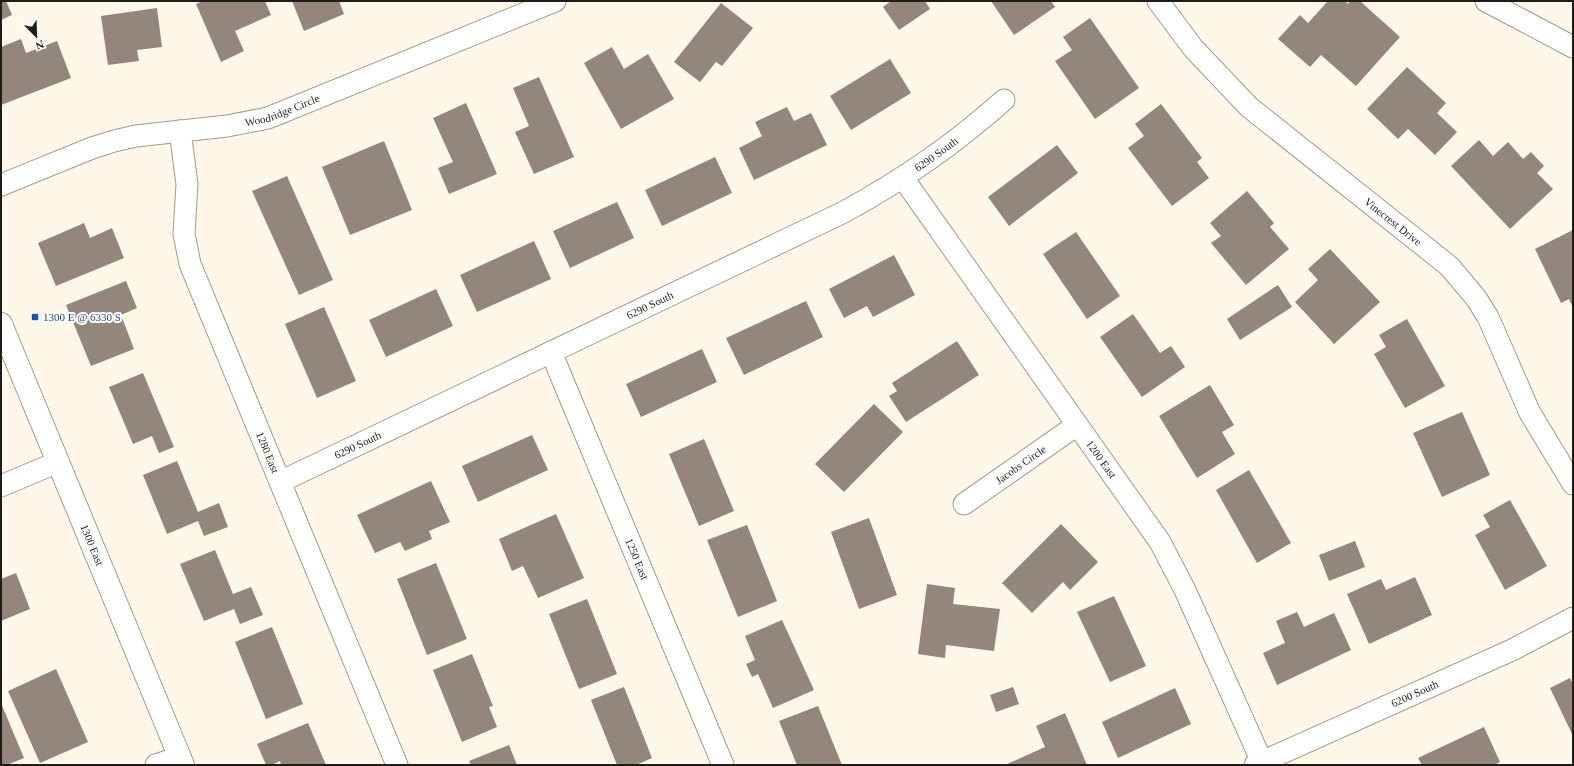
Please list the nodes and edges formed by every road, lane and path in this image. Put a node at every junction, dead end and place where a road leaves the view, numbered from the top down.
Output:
1 (555, 1) edge
2 (1158, 1) edge
3 (1486, 1) edge
4 (1573, 47) edge
5 (1004, 100) dead end
6 (180, 131) junction
7 (903, 178) junction
8 (1, 185) edge
9 (1, 324) edge
10 (551, 352) junction
11 (1077, 425) junction
12 (58, 462) junction
13 (280, 482) junction
14 (1573, 484) edge
15 (1, 486) edge
16 (964, 504) dead end
17 (1573, 618) edge
18 (182, 761) edge
19 (1259, 763) edge
20 (156, 765) edge
21 (397, 765) edge
22 (723, 765) edge

1 - 6 street, Woodridge Circle
2 - 14 street, Vinecrest Drive
3 - 4 street
5 - 7 street, 6290 South
6 - 8 street, Woodridge Circle
6 - 13 street, 1280 East
7 - 10 street, 6290 South
7 - 11 street, 1200 East
9 - 12 main road, 1300 East
10 - 13 street, 6290 South
10 - 22 street, 1250 East
11 - 16 street, Jacobs Circle
11 - 19 street, 1200 East
12 - 15 street
12 - 18 main road, 1300 East
13 - 21 street, 1280 East
17 - 19 street, 6200 South
18 - 20 street

